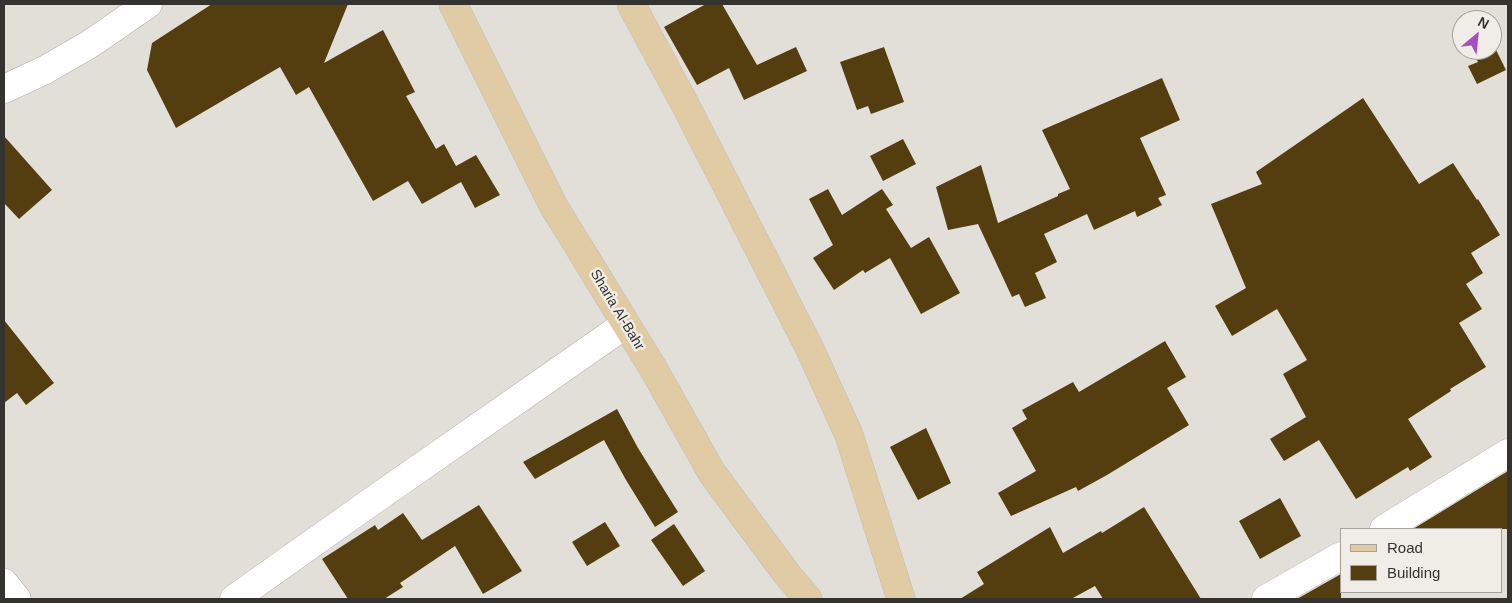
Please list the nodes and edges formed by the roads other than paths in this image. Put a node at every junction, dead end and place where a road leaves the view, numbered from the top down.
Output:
1 (148, 4) edge
2 (453, 4) edge
3 (631, 4) edge
4 (4, 89) edge
5 (626, 324) junction
6 (1508, 453) edge
7 (1386, 528) edge
8 (1340, 557) edge
9 (4, 583) edge
10 (17, 599) edge
11 (234, 599) edge
12 (808, 599) edge
13 (901, 599) edge
14 (1266, 599) edge

1 - 4 street
2 - 5 main road, Sharia Al-Bahr
3 - 13 main road
5 - 11 street
5 - 12 main road, Sharia Al-Bahr
6 - 7 street
8 - 14 street
9 - 10 street

